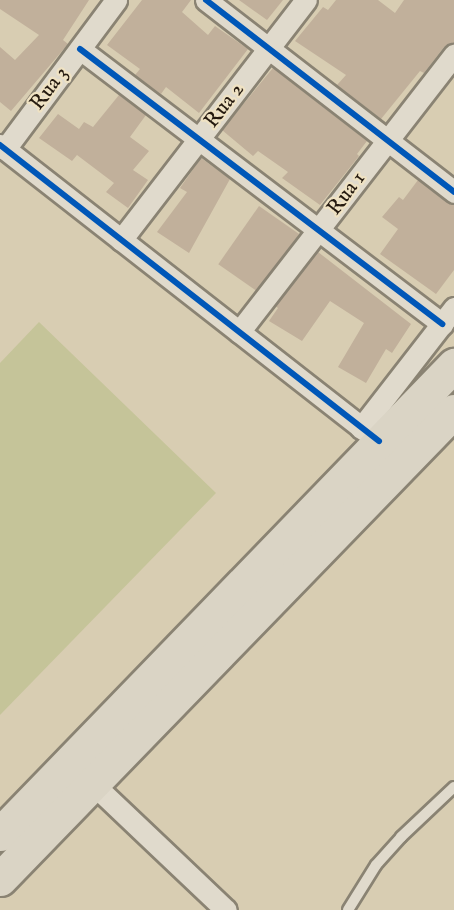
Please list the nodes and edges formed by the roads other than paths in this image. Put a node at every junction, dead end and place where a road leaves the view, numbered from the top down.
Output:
1 (116, 0) edge
2 (206, 0) edge
3 (306, 0) edge
4 (268, 48) junction
5 (80, 49) junction
6 (454, 55) edge
7 (200, 138) junction
8 (388, 140) junction
9 (3, 147) edge
10 (454, 192) edge
11 (320, 229) junction
12 (121, 240) junction
13 (448, 316) edge
14 (238, 332) junction
15 (454, 366) edge
16 (454, 411) edge
17 (370, 434) junction
18 (93, 784) junction
19 (454, 787) edge
20 (0, 834) edge
21 (0, 879) edge
22 (226, 910) edge
23 (348, 910) edge

1 - 5 street, Rua 3
2 - 4 street
3 - 4 street, Rua 2
4 - 7 street, Rua 2
4 - 8 street
5 - 7 street
5 - 9 street, Rua 3
6 - 8 street, Rua 1
7 - 11 street
7 - 12 street, Rua 2
8 - 10 street
8 - 11 street, Rua 1
9 - 12 street
11 - 13 street
11 - 14 street, Rua 1
12 - 14 street
13 - 17 street
14 - 17 street
15 - 17 main road
16 - 18 main road
17 - 20 main road
18 - 21 main road
18 - 22 street
19 - 23 lane

